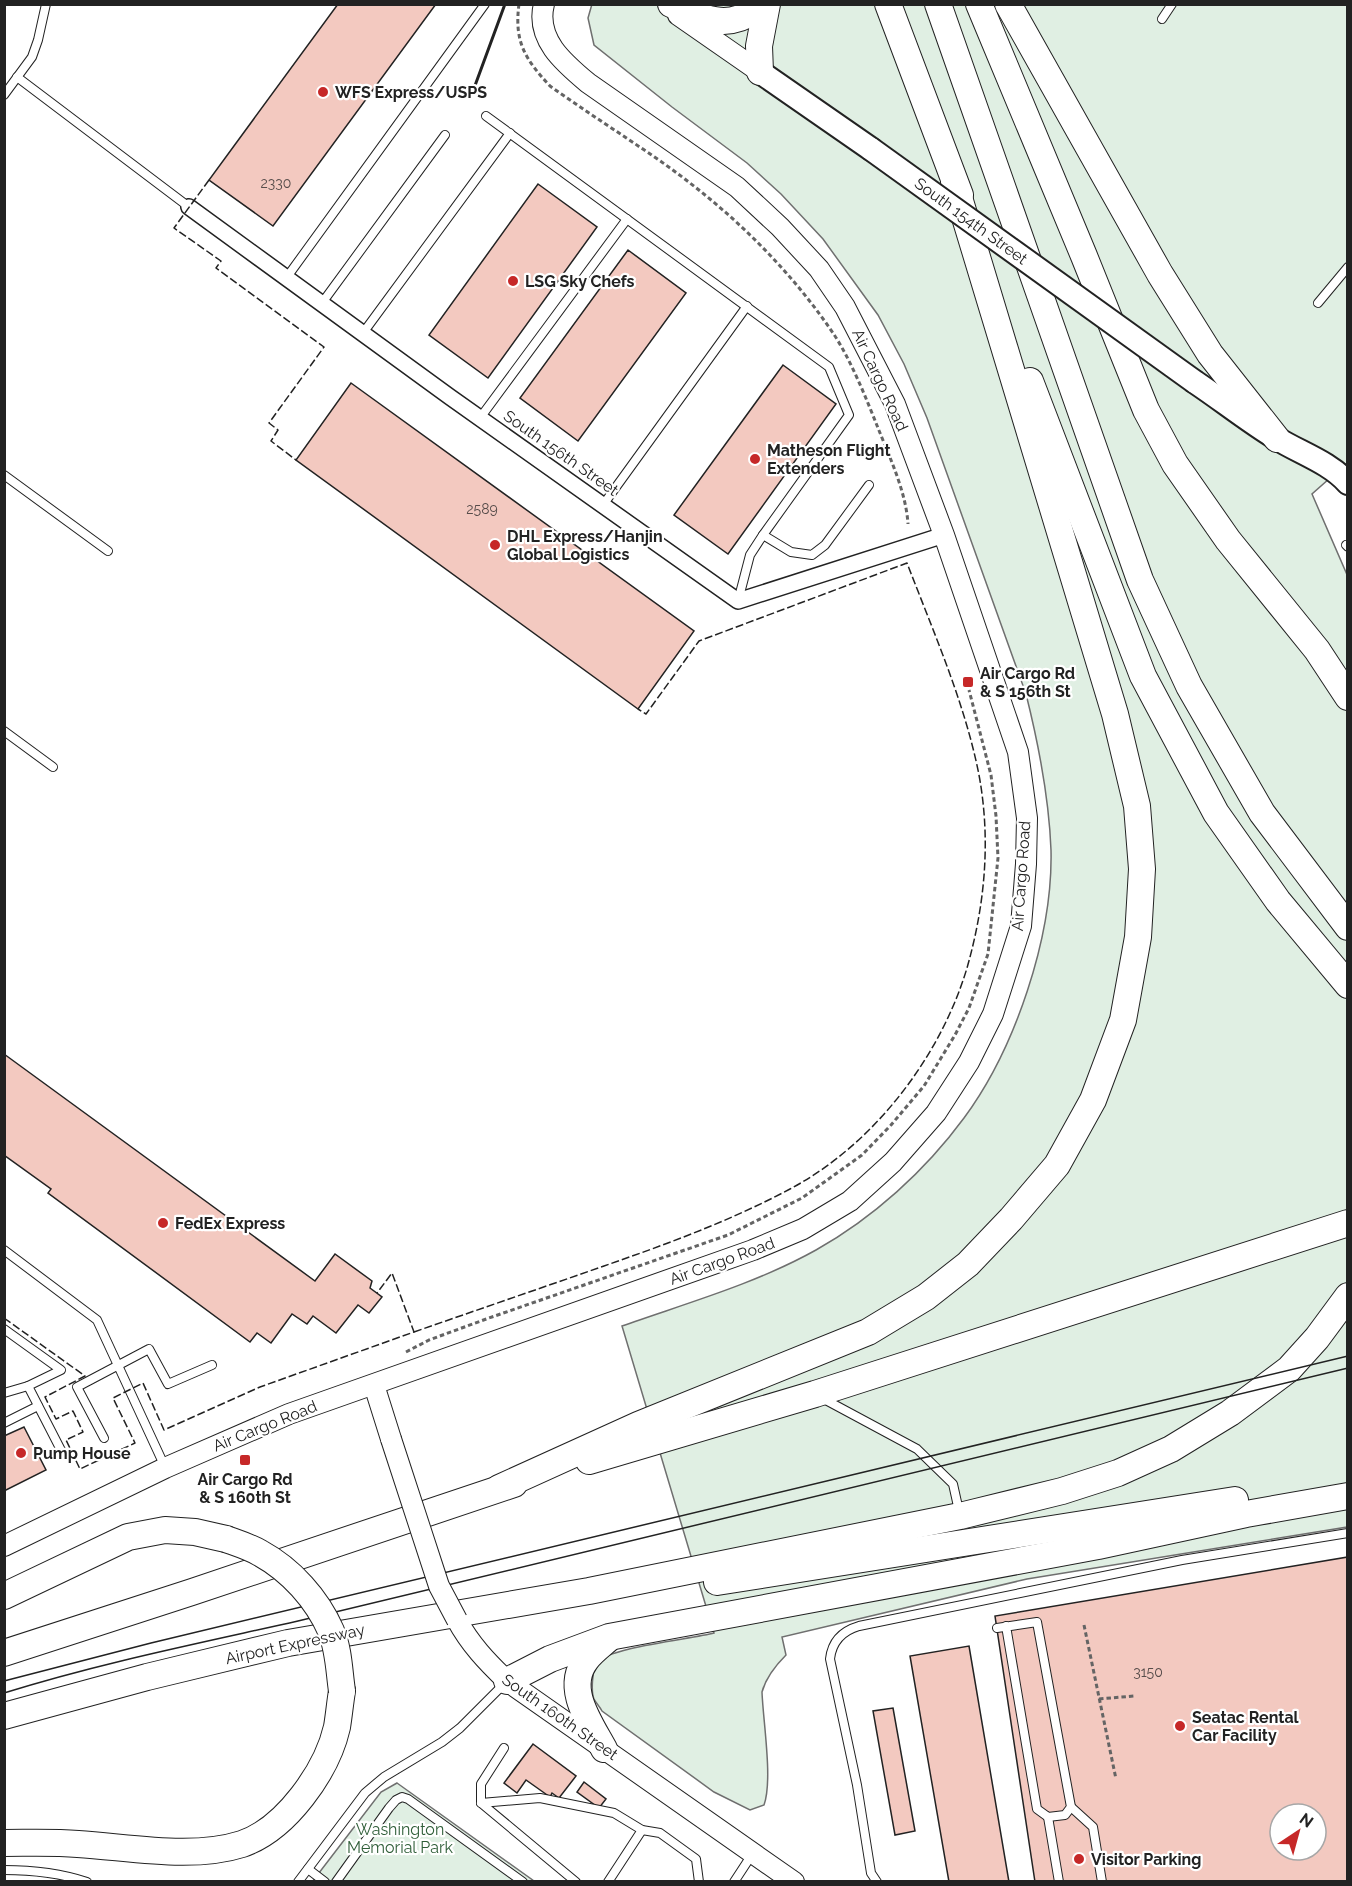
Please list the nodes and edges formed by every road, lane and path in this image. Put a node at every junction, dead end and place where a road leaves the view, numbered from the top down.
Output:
1 (46, 4) edge
2 (485, 4) edge
3 (519, 4) edge
4 (544, 4) edge
5 (664, 4) edge
6 (671, 4) edge
7 (762, 4) edge
8 (767, 4) edge
9 (888, 4) edge
10 (938, 4) edge
11 (979, 4) edge
12 (1008, 4) edge
13 (1172, 4) edge
14 (1162, 19) dead end
15 (760, 72) junction
16 (17, 77) junction
17 (4, 95) edge
18 (486, 116) dead end
19 (510, 133) junction
20 (445, 135) dead end
21 (954, 181) junction
22 (189, 207) joint
23 (627, 219) junction
24 (1347, 267) edge
25 (287, 277) junction
26 (322, 303) junction
27 (1318, 303) dead end
28 (747, 306) junction
29 (363, 333) junction
30 (480, 418) junction
31 (1277, 439) junction
32 (4, 475) edge
33 (1347, 483) edge
34 (869, 485) dead end
35 (1347, 493) edge
36 (603, 505) junction
37 (908, 524) dead end
38 (763, 535) junction
39 (944, 535) junction
40 (108, 551) dead end
41 (738, 601) junction
42 (969, 690) dead end
43 (1347, 697) edge
44 (4, 731) edge
45 (53, 767) dead end
46 (1347, 927) edge
47 (1347, 985) edge
48 (1347, 1224) edge
49 (4, 1250) edge
50 (1347, 1296) edge
51 (4, 1329) edge
52 (406, 1352) dead end
53 (212, 1365) dead end
54 (118, 1366) junction
55 (374, 1385) junction
56 (28, 1386) junction
57 (4, 1393) edge
58 (815, 1394) junction
59 (38, 1406) junction
60 (4, 1423) edge
61 (104, 1438) dead end
62 (64, 1456) dead end
63 (165, 1468) junction
64 (1347, 1482) edge
65 (499, 1488) junction
66 (1347, 1496) edge
67 (960, 1516) junction
68 (1347, 1533) edge
69 (4, 1546) edge
70 (589, 1591) junction
71 (4, 1596) edge
72 (1084, 1625) dead end
73 (609, 1637) junction
74 (4, 1653) edge
75 (507, 1681) junction
76 (1134, 1696) dead end
77 (1099, 1699) junction
78 (4, 1716) edge
79 (504, 1748) dead end
80 (604, 1749) junction
81 (1116, 1779) dead end
82 (481, 1803) junction
83 (1071, 1807) junction
84 (1048, 1817) junction
85 (642, 1830) junction
86 (4, 1843) edge
87 (754, 1853) junction
88 (308, 1869) junction
89 (4, 1870) edge
90 (69, 1879) edge
91 (87, 1881) edge
92 (298, 1881) edge
93 (325, 1881) edge
94 (336, 1881) edge
95 (523, 1881) edge
96 (576, 1881) edge
97 (608, 1881) edge
98 (699, 1881) edge
99 (734, 1881) edge
100 (794, 1881) edge
101 (877, 1881) edge
102 (1059, 1881) edge
103 (1102, 1881) edge

1 - 16 lane
2 - 25 lane
3 - 37 path
4 - 39 street, Air Cargo Road
5 - 15 street, South 154th Street
6 - 7 highway
8 - 15 highway
9 - 21 highway
10 - 46 highway
11 - 43 highway
12 - 31 highway
13 - 14 lane
15 - 31 main road, South 154th Street, bridge
16 - 17 lane
16 - 22 lane
18 - 19 lane
19 - 23 lane
19 - 29 lane
20 - 26 lane
21 - 47 highway
21 - 65 highway
22 - 25 street, South 156th Street
23 - 28 lane
23 - 30 lane
24 - 27 lane
25 - 26 street, South 156th Street
26 - 29 street, South 156th Street
28 - 36 lane
28 - 38 lane
29 - 30 street, South 156th Street
30 - 36 street, South 156th Street
31 - 33 main road, South 154th Street
31 - 35 main road, South 154th Street
32 - 40 lane
34 - 38 lane
36 - 41 street, South 156th Street
38 - 41 lane
39 - 41 street
39 - 55 street, Air Cargo Road
42 - 52 path
44 - 45 lane
48 - 58 highway
49 - 54 lane
50 - 67 highway
51 - 56 lane
53 - 54 lane
54 - 61 lane
54 - 63 lane
55 - 63 street, Air Cargo Road
55 - 75 street, South 160th Street, bridge
56 - 57 lane
56 - 59 lane
58 - 65 highway
58 - 67 lane
59 - 60 lane
59 - 62 lane
63 - 69 street, Air Cargo Road
64 - 70 highway
65 - 74 highway
66 - 73 highway
67 - 70 highway
68 - 101 lane
70 - 78 highway, Airport Expressway
71 - 86 highway, bridge
72 - 77 path
73 - 75 highway
73 - 80 highway
75 - 80 street, South 160th Street
75 - 88 lane
76 - 77 path
77 - 81 path
79 - 82 lane
80 - 87 street, South 160th Street
82 - 85 lane
82 - 96 lane
83 - 84 lane
83 - 84 lane
83 - 103 lane
84 - 102 lane
85 - 97 lane
85 - 98 lane
87 - 99 lane
87 - 100 street, South 160th Street
88 - 92 lane
88 - 93 lane
89 - 90 lane
90 - 91 lane
94 - 95 lane

